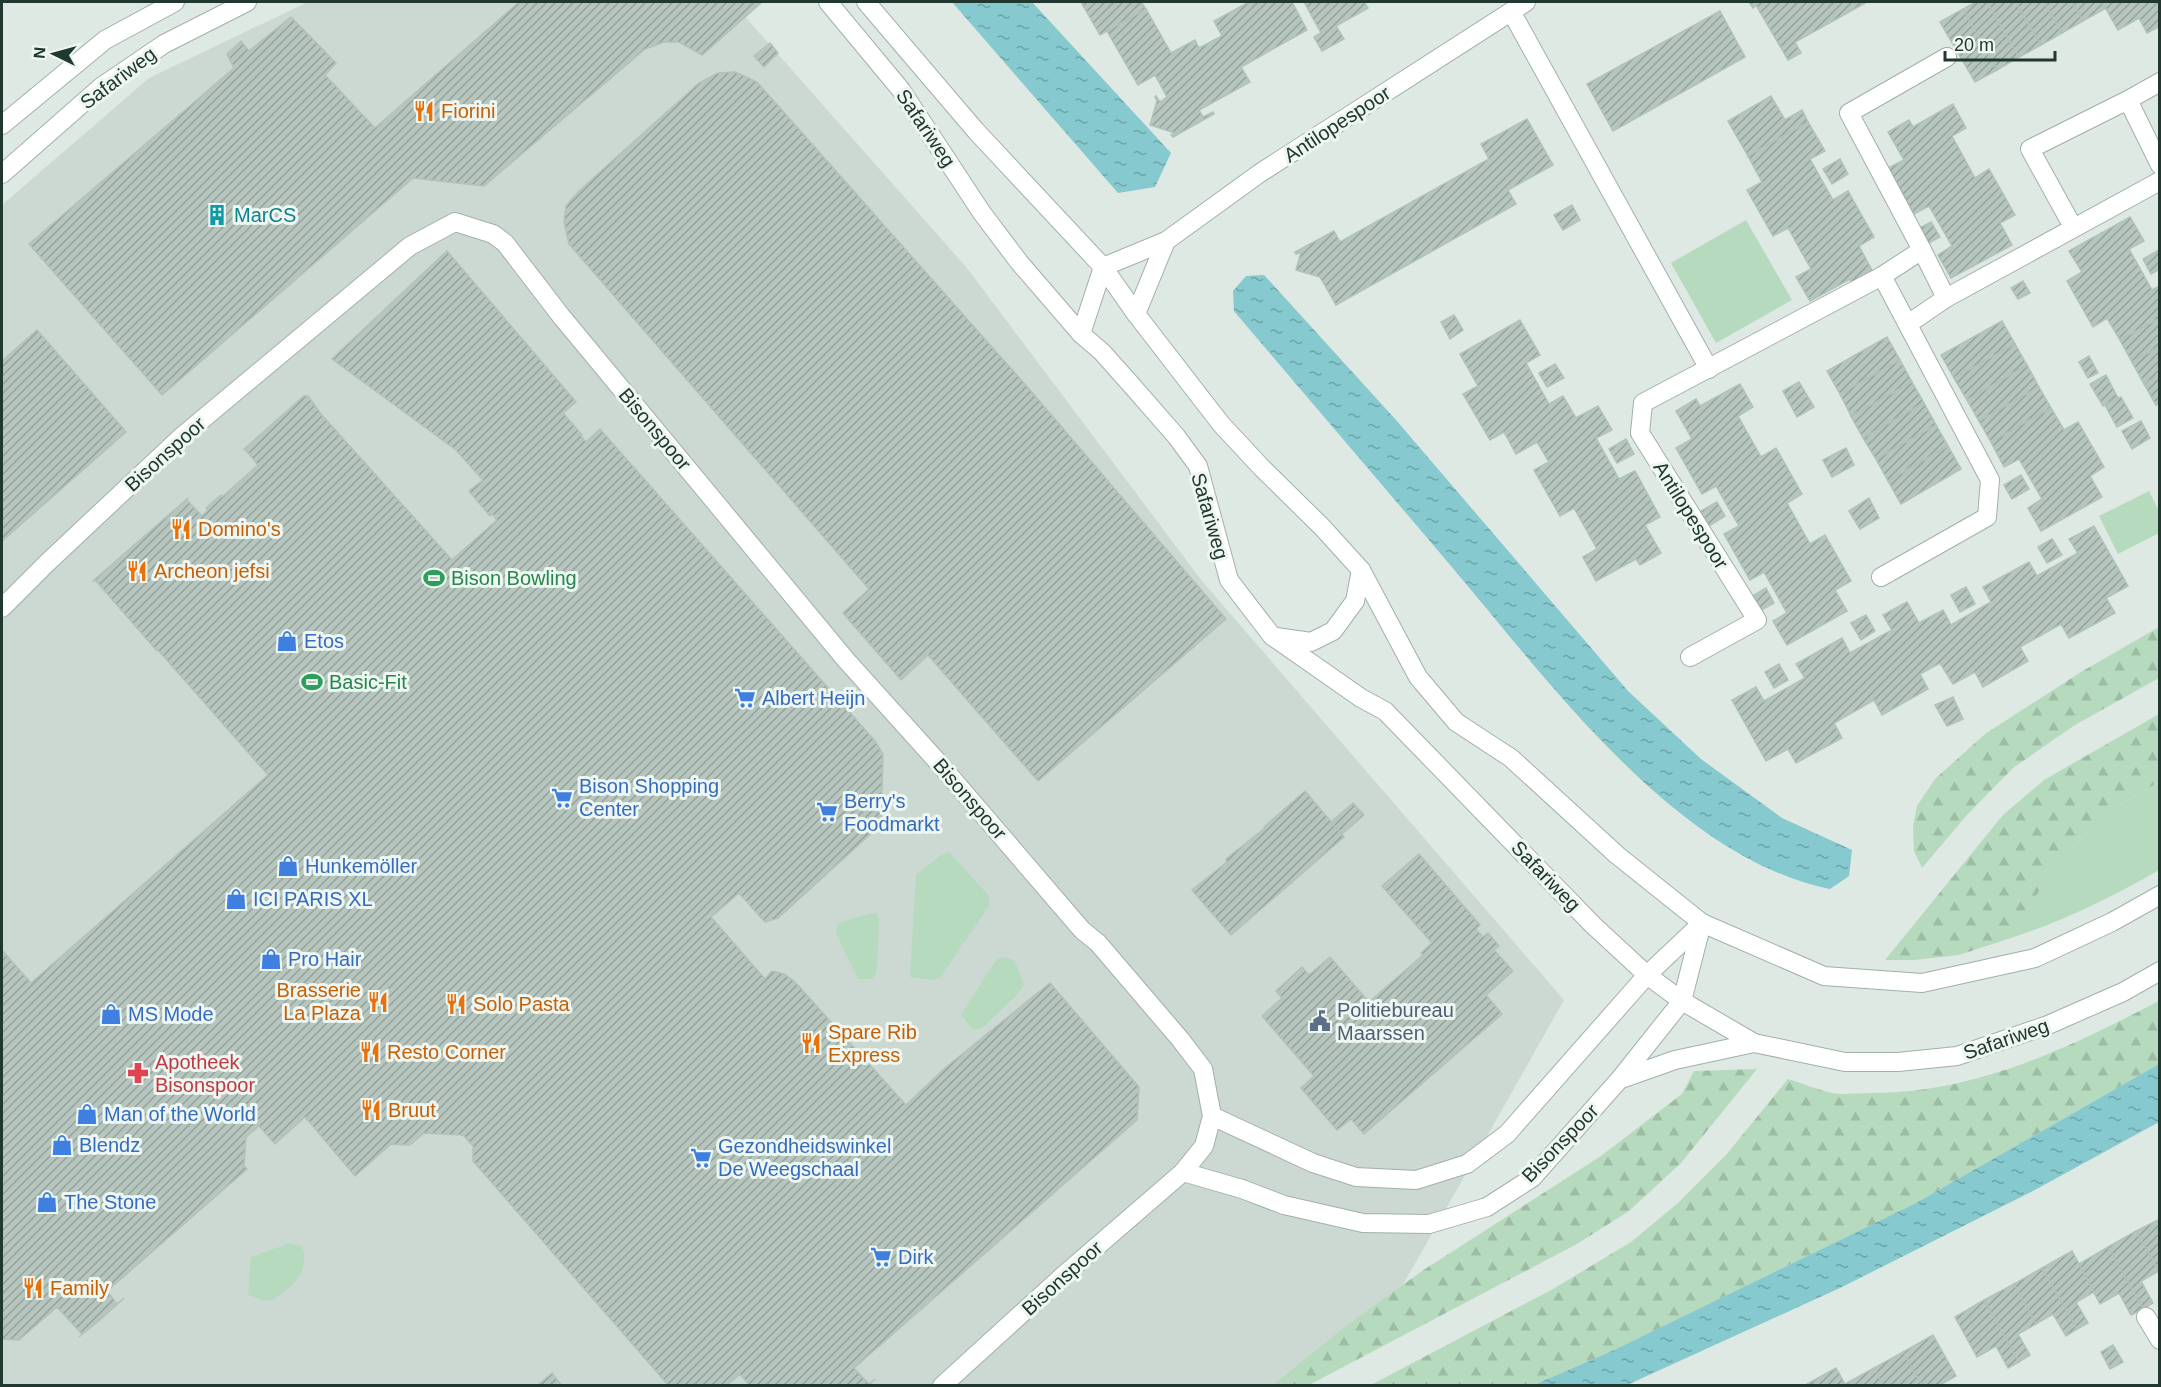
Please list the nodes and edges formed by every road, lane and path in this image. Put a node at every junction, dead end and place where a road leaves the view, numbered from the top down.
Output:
1 (175, 2) edge
2 (247, 2) edge
3 (828, 2) edge
4 (866, 2) edge
5 (1526, 2) edge
6 (1512, 13) junction
7 (1947, 57) dead end
8 (2160, 82) edge
9 (2128, 100) junction
10 (2, 125) edge
11 (2160, 165) edge
12 (2, 174) edge
13 (2160, 181) edge
14 (2073, 227) junction
15 (1166, 241) junction
16 (1922, 250) junction
17 (1103, 267) junction
18 (1882, 276) junction
19 (1947, 298) junction
20 (1136, 314) junction
21 (1908, 324) junction
22 (1081, 334) junction
23 (1709, 369) junction
24 (1360, 570) junction
25 (1881, 577) dead end
26 (2, 608) edge
27 (1272, 636) junction
28 (1690, 657) dead end
29 (2160, 895) edge
30 (1702, 923) junction
31 (2160, 970) edge
32 (1647, 975) junction
33 (1682, 1001) junction
34 (1755, 1043) junction
35 (1620, 1080) junction
36 (1212, 1116) junction
37 (1183, 1172) junction
38 (2146, 1317) dead end
39 (2160, 1340) edge
40 (942, 1386) edge

1 - 10 street, Safariweg
2 - 12 street, Safariweg
3 - 22 street, Safariweg
4 - 17 street, Safariweg
5 - 6 street, Antilopespoor
6 - 15 street, Antilopespoor
6 - 23 street
7 - 16 street
8 - 9 street
9 - 11 street
9 - 14 street
13 - 14 street
14 - 19 street
15 - 17 street, Antilopespoor
15 - 20 street
16 - 18 street, Antilopespoor
16 - 19 street
17 - 20 street, Safariweg
17 - 22 street
18 - 21 street
18 - 23 street, Antilopespoor
19 - 21 street
20 - 24 street, Safariweg
21 - 25 street
22 - 27 street, Safariweg
23 - 28 street, Antilopespoor
24 - 27 street
24 - 30 street, Safariweg
26 - 36 street, Bisonspoor
27 - 32 street, Safariweg
29 - 30 street, Safariweg
30 - 32 street
30 - 33 street, Bisonspoor
31 - 34 street, Safariweg
32 - 33 street, Safariweg
32 - 36 street
33 - 34 street, Safariweg
33 - 35 street, Bisonspoor
34 - 35 street
35 - 37 street, Bisonspoor
36 - 37 street, Bisonspoor
37 - 40 street, Bisonspoor
38 - 39 street

